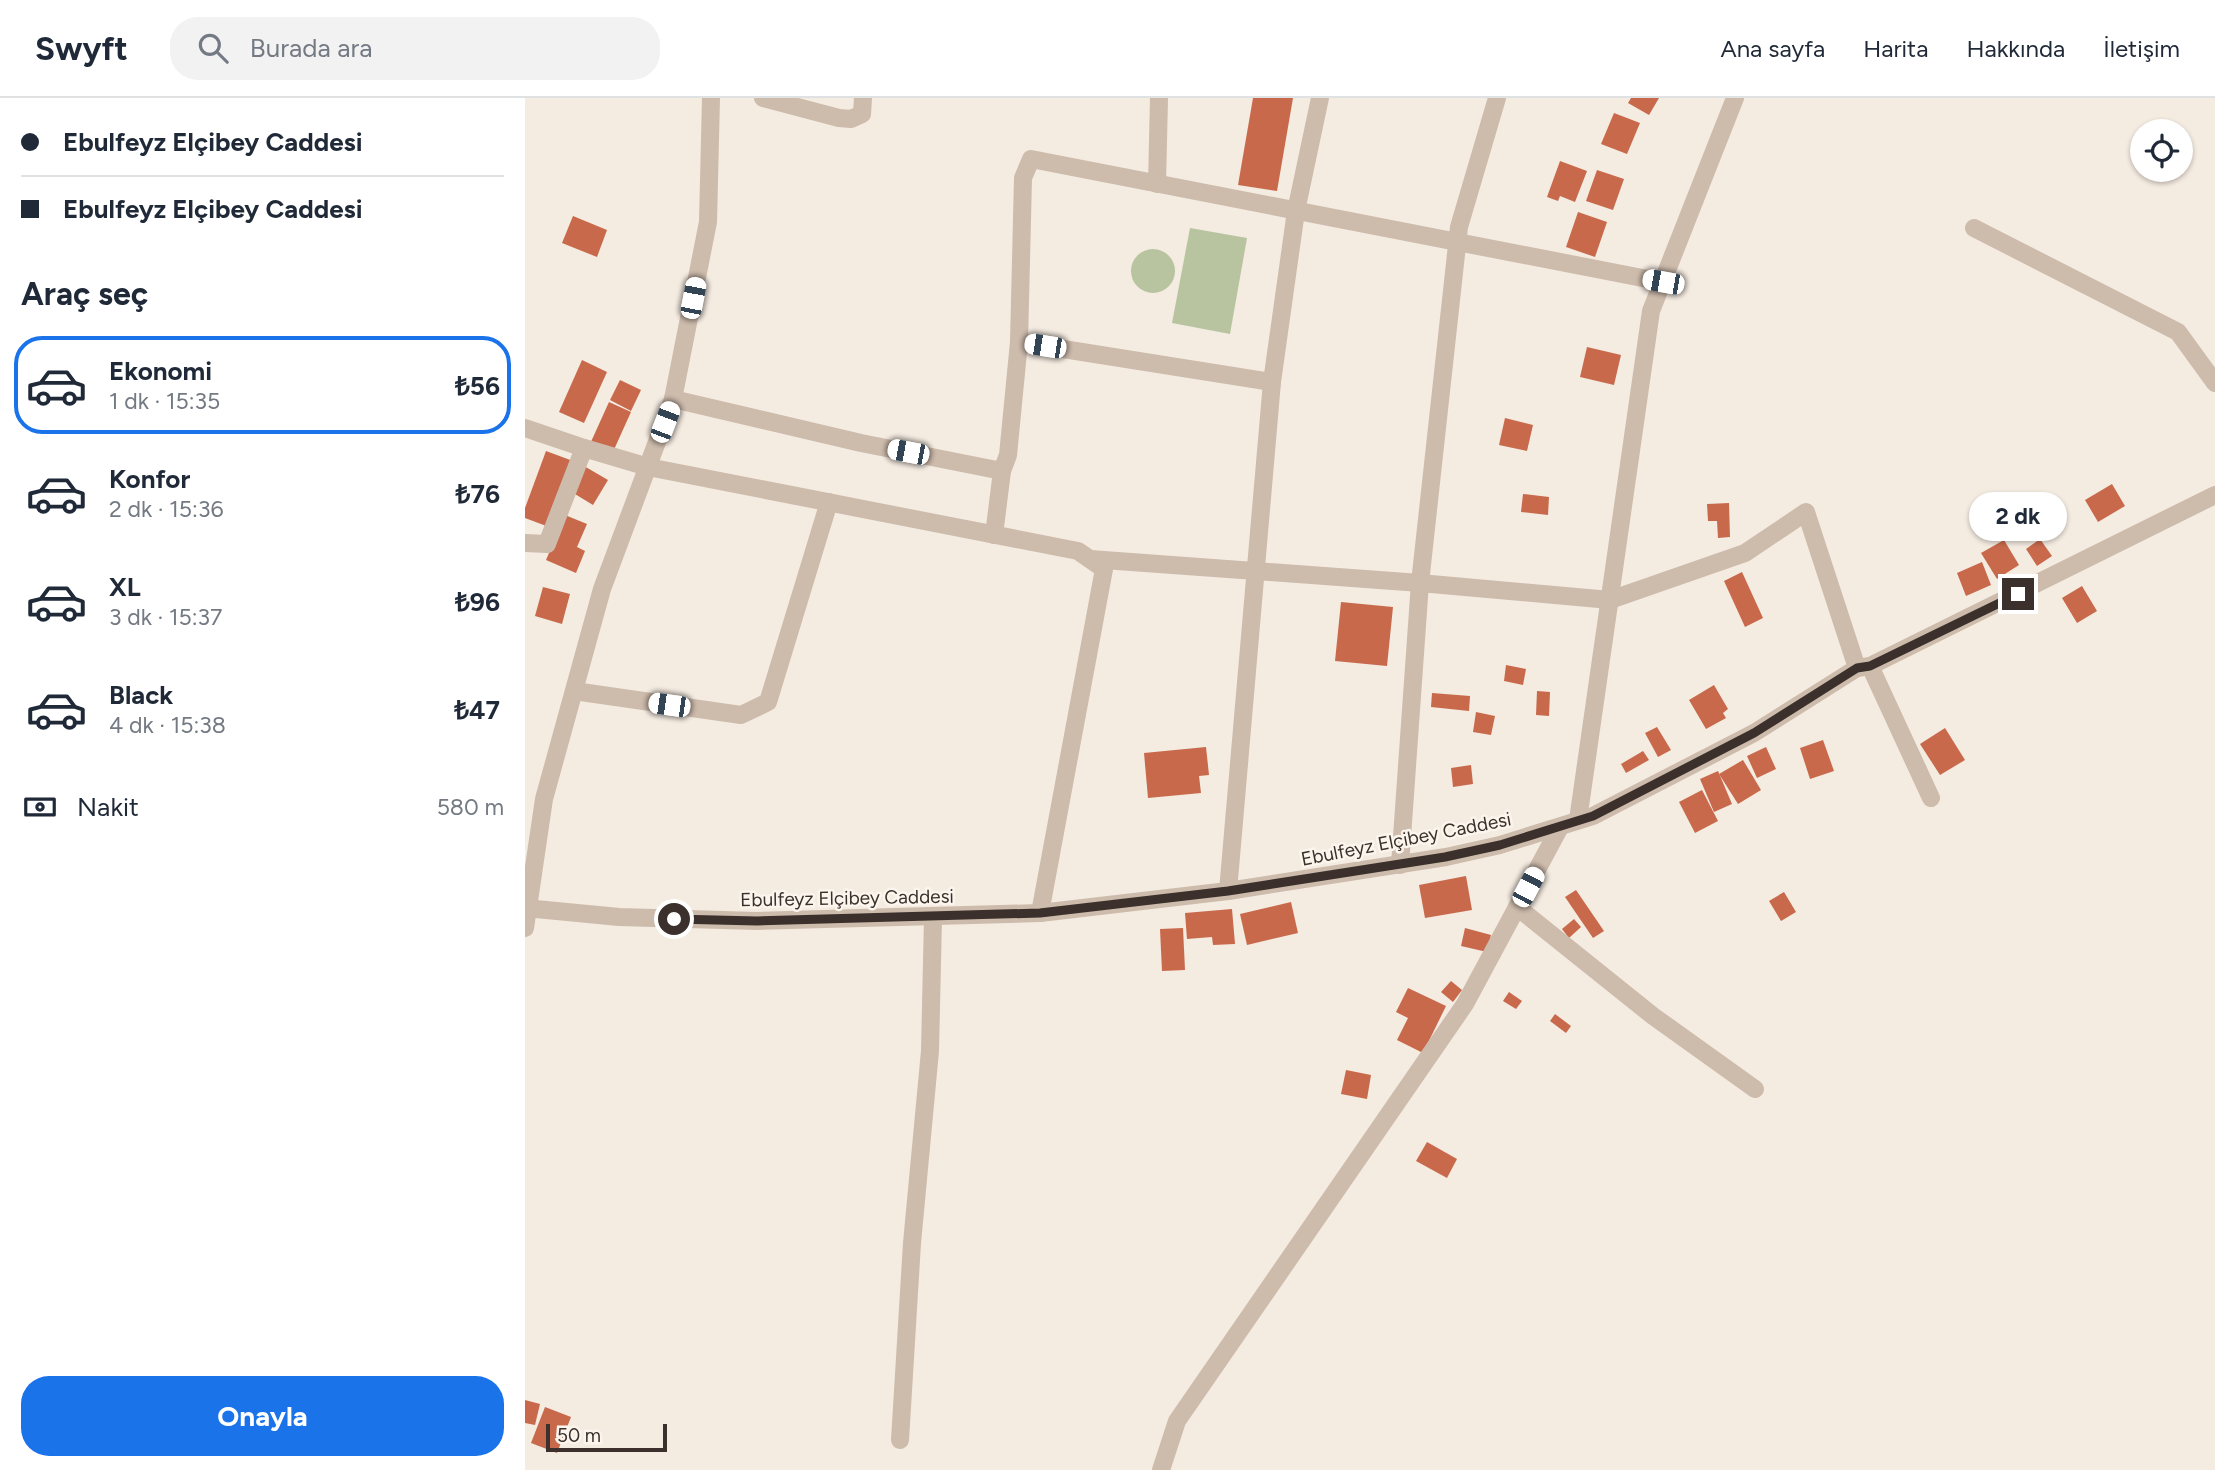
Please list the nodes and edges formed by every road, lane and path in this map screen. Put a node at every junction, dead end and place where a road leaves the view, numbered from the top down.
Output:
1 (711, 98) edge
2 (763, 98) edge
3 (863, 98) edge
4 (1159, 98) edge
5 (1320, 98) edge
6 (1496, 98) edge
7 (1735, 98) edge
8 (1157, 184) junction
9 (1296, 211) junction
10 (1974, 228) dead end
11 (1457, 244) junction
12 (1663, 282) junction
13 (1019, 342) junction
14 (1272, 382) junction
15 (2215, 383) edge
16 (673, 400) junction
17 (525, 428) edge
18 (584, 448) junction
19 (648, 467) junction
20 (1002, 471) junction
21 (2215, 495) edge
22 (829, 502) junction
23 (994, 535) junction
24 (525, 543) edge
25 (1090, 559) junction
26 (1254, 571) junction
27 (1420, 583) junction
28 (1610, 600) junction
29 (1863, 667) junction
30 (574, 691) junction
31 (1931, 798) dead end
32 (1578, 820) junction
33 (1560, 827) junction
34 (1400, 865) junction
35 (1228, 891) junction
36 (1517, 907) junction
37 (527, 908) edge
38 (1040, 913) junction
39 (933, 918) junction
40 (525, 928) edge
41 (1755, 1089) dead end
42 (900, 1440) dead end
43 (1161, 1470) edge

1 - 16 street
2 - 3 street
4 - 8 street
5 - 9 street
6 - 11 street
7 - 12 street
8 - 9 street
8 - 13 street
9 - 11 street
9 - 14 street
10 - 15 street
11 - 12 street
11 - 27 street
12 - 28 street
13 - 14 street
13 - 20 street
14 - 26 street
16 - 19 street
16 - 20 street
17 - 18 street
18 - 19 street
18 - 24 street
19 - 22 street
19 - 30 street
20 - 23 street
21 - 29 street, Ebulfeyz Elçibey Caddesi
22 - 23 street
22 - 30 street
23 - 25 street
25 - 26 street
25 - 38 street
26 - 27 street
26 - 35 street
27 - 28 street
27 - 34 street
28 - 29 street
28 - 32 street
29 - 31 street
29 - 32 street, Ebulfeyz Elçibey Caddesi
30 - 37 street
32 - 33 street, Ebulfeyz Elçibey Caddesi
33 - 34 street, Ebulfeyz Elçibey Caddesi
33 - 36 street
34 - 35 street, Ebulfeyz Elçibey Caddesi
35 - 38 street, Ebulfeyz Elçibey Caddesi
36 - 41 street
36 - 43 street
37 - 39 street, Ebulfeyz Elçibey Caddesi
37 - 40 street
38 - 39 street, Ebulfeyz Elçibey Caddesi
39 - 42 street

